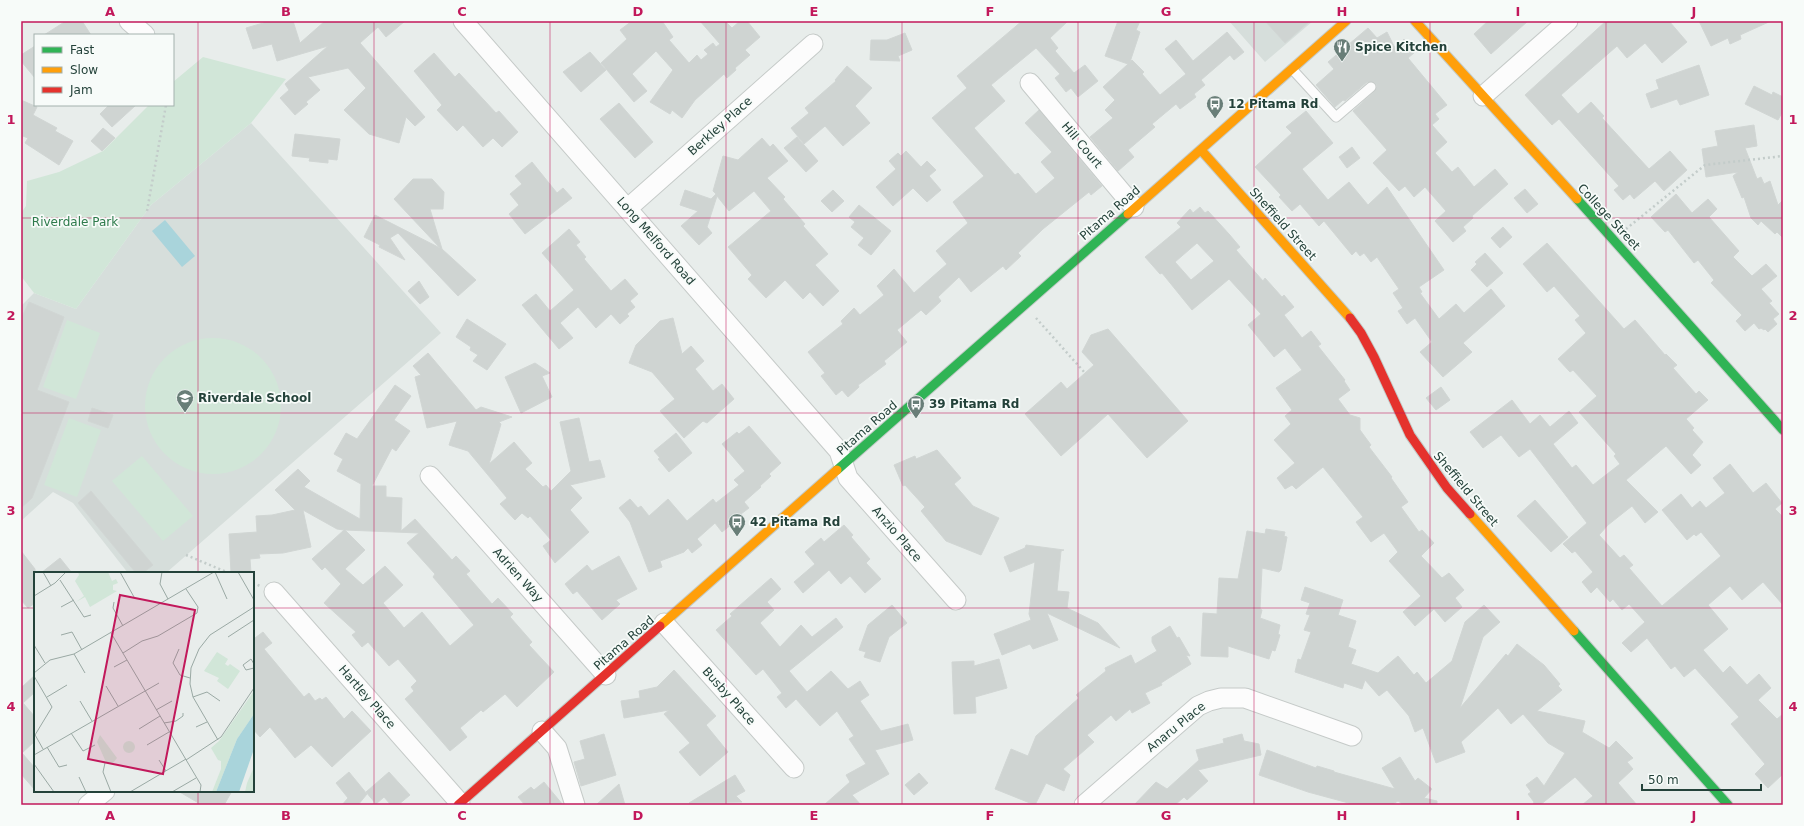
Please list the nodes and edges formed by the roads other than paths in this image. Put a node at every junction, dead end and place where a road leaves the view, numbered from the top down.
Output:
1 (129, 21) edge
2 (463, 21) edge
3 (1346, 21) edge
4 (1415, 21) edge
5 (1568, 21) edge
6 (144, 34) edge
7 (813, 44) dead end
8 (1292, 69) junction
9 (1030, 82) dead end
10 (1371, 87) dead end
11 (1483, 96) junction
12 (1201, 150) junction
13 (1134, 207) junction
14 (627, 208) junction
15 (1783, 430) edge
16 (843, 464) junction
17 (430, 476) dead end
18 (274, 592) dead end
19 (956, 600) dead end
20 (664, 623) junction
21 (606, 674) junction
22 (542, 731) junction
23 (1352, 736) dead end
24 (794, 768) dead end
25 (104, 792) edge
26 (459, 804) edge
27 (88, 805) edge
28 (575, 805) edge
29 (1084, 805) edge
30 (1728, 805) edge

1 - 6 street
2 - 14 street, Long Melford Road
3 - 8 street, Pitama Road
4 - 11 street, College Street
5 - 11 street
7 - 14 street, Berkley Place
8 - 10 lane
8 - 12 street, Pitama Road
9 - 13 street, Hill Court
11 - 15 street, College Street
12 - 13 street, Pitama Road
12 - 30 street, Sheffield Street
13 - 16 street, Pitama Road
14 - 16 street, Long Melford Road
16 - 19 street, Anzio Place
16 - 20 street, Pitama Road
17 - 21 street, Adrien Way
18 - 26 street, Hartley Place
20 - 21 street, Pitama Road
20 - 24 street, Busby Place
21 - 22 street, Pitama Road
22 - 26 street, Pitama Road
22 - 28 street
23 - 29 street, Anaru Place
25 - 27 street

